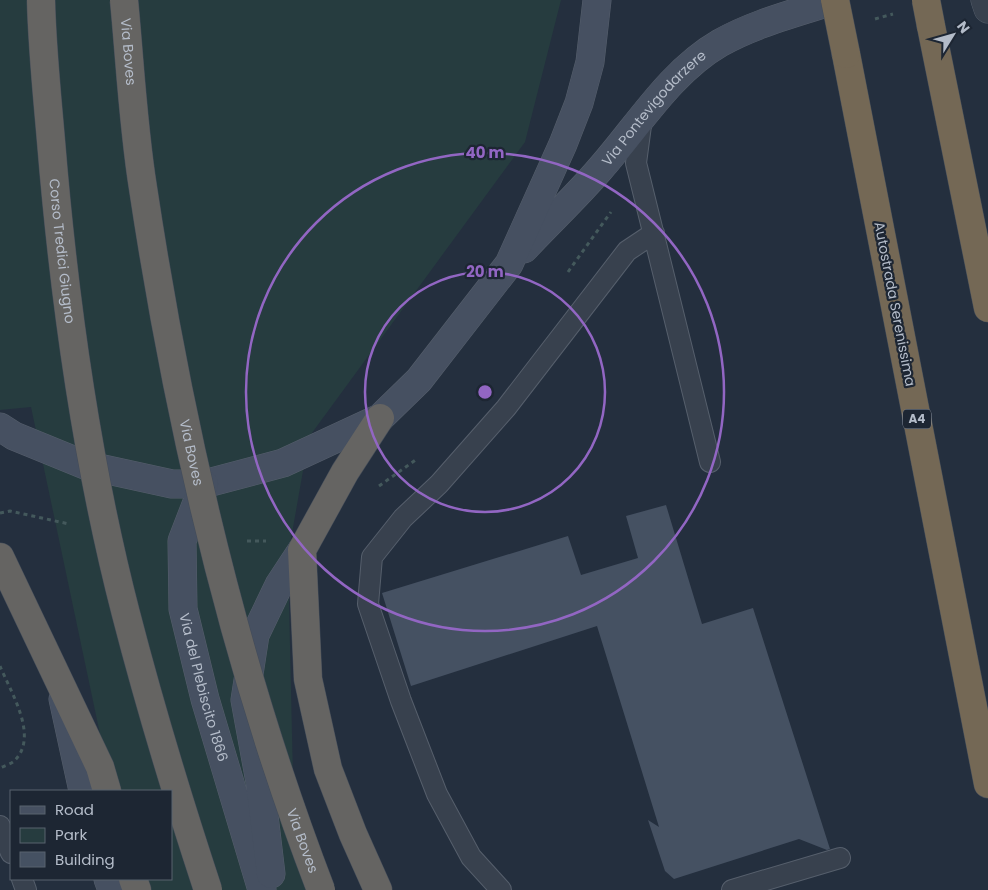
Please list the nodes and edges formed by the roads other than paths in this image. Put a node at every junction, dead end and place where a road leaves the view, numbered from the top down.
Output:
1 (41, 0) edge
2 (124, 0) edge
3 (597, 0) edge
4 (835, 0) edge
5 (985, 0) edge
6 (988, 9) edge
7 (929, 13) edge
8 (643, 117) junction
9 (654, 233) junction
10 (509, 264) junction
11 (988, 308) edge
12 (380, 418) junction
13 (0, 427) edge
14 (710, 462) dead end
15 (204, 484) junction
16 (302, 550) junction
17 (0, 557) edge
18 (59, 680) junction
19 (988, 784) edge
20 (83, 790) edge
21 (107, 790) edge
22 (0, 826) edge
23 (10, 851) edge
24 (840, 858) dead end
25 (208, 890) edge
26 (262, 890) edge
27 (273, 890) edge
28 (321, 890) edge
29 (378, 890) edge
30 (501, 890) edge
31 (732, 890) edge

1 - 25 highway, Corso Tredici Giugno, bridge
2 - 28 highway, Via Boves, bridge
3 - 10 main road
4 - 8 main road, Via Pontevigodarzere
4 - 19 highway, Autostrada Serenissima / A4, bridge
5 - 6 street
7 - 11 highway
8 - 9 lane
8 - 10 main road, Via Pontevigodarzere
9 - 14 lane
9 - 30 lane
10 - 12 main road
12 - 15 main road
12 - 16 highway
13 - 15 main road
15 - 26 main road, Via del Plebiscito 1866
16 - 27 main road
16 - 29 highway
17 - 18 highway
18 - 20 main road
18 - 21 highway
22 - 23 lane
24 - 31 lane

